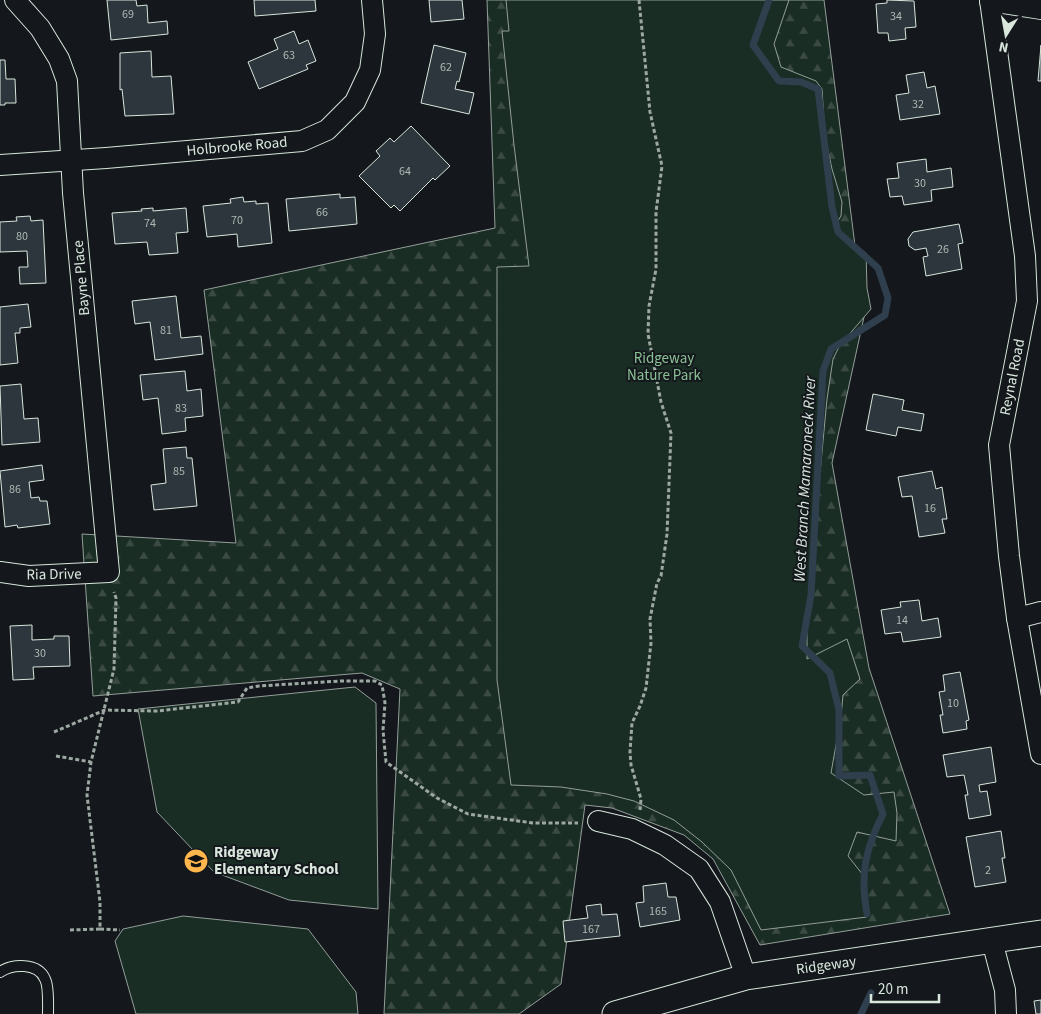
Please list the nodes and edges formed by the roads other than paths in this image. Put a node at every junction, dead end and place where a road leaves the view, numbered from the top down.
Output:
1 (15, 0) edge
2 (372, 0) edge
3 (990, 1) edge
4 (1041, 9) edge
5 (71, 161) junction
6 (0, 165) edge
7 (1033, 258) edge
8 (0, 572) edge
9 (109, 572) joint
10 (1041, 612) edge
11 (1017, 618) junction
12 (1041, 754) edge
13 (598, 821) road end
14 (1041, 933) edge
15 (992, 941) junction
16 (0, 972) edge
17 (746, 977) junction
18 (48, 1014) edge
19 (615, 1014) edge
20 (1006, 1014) edge

1 - 5 street, Bayne Place
2 - 5 street, Holbrooke Road
3 - 4 street
3 - 7 street, Reynal Road
5 - 6 street, Holbrooke Road
5 - 9 street, Bayne Place
7 - 11 street, Reynal Road
8 - 9 street, Ria Drive
10 - 11 street
11 - 12 street, Reynal Road
13 - 17 street
14 - 15 street, Ridgeway
15 - 17 street, Ridgeway
15 - 20 street
16 - 18 lane
17 - 19 street, Ridgeway

